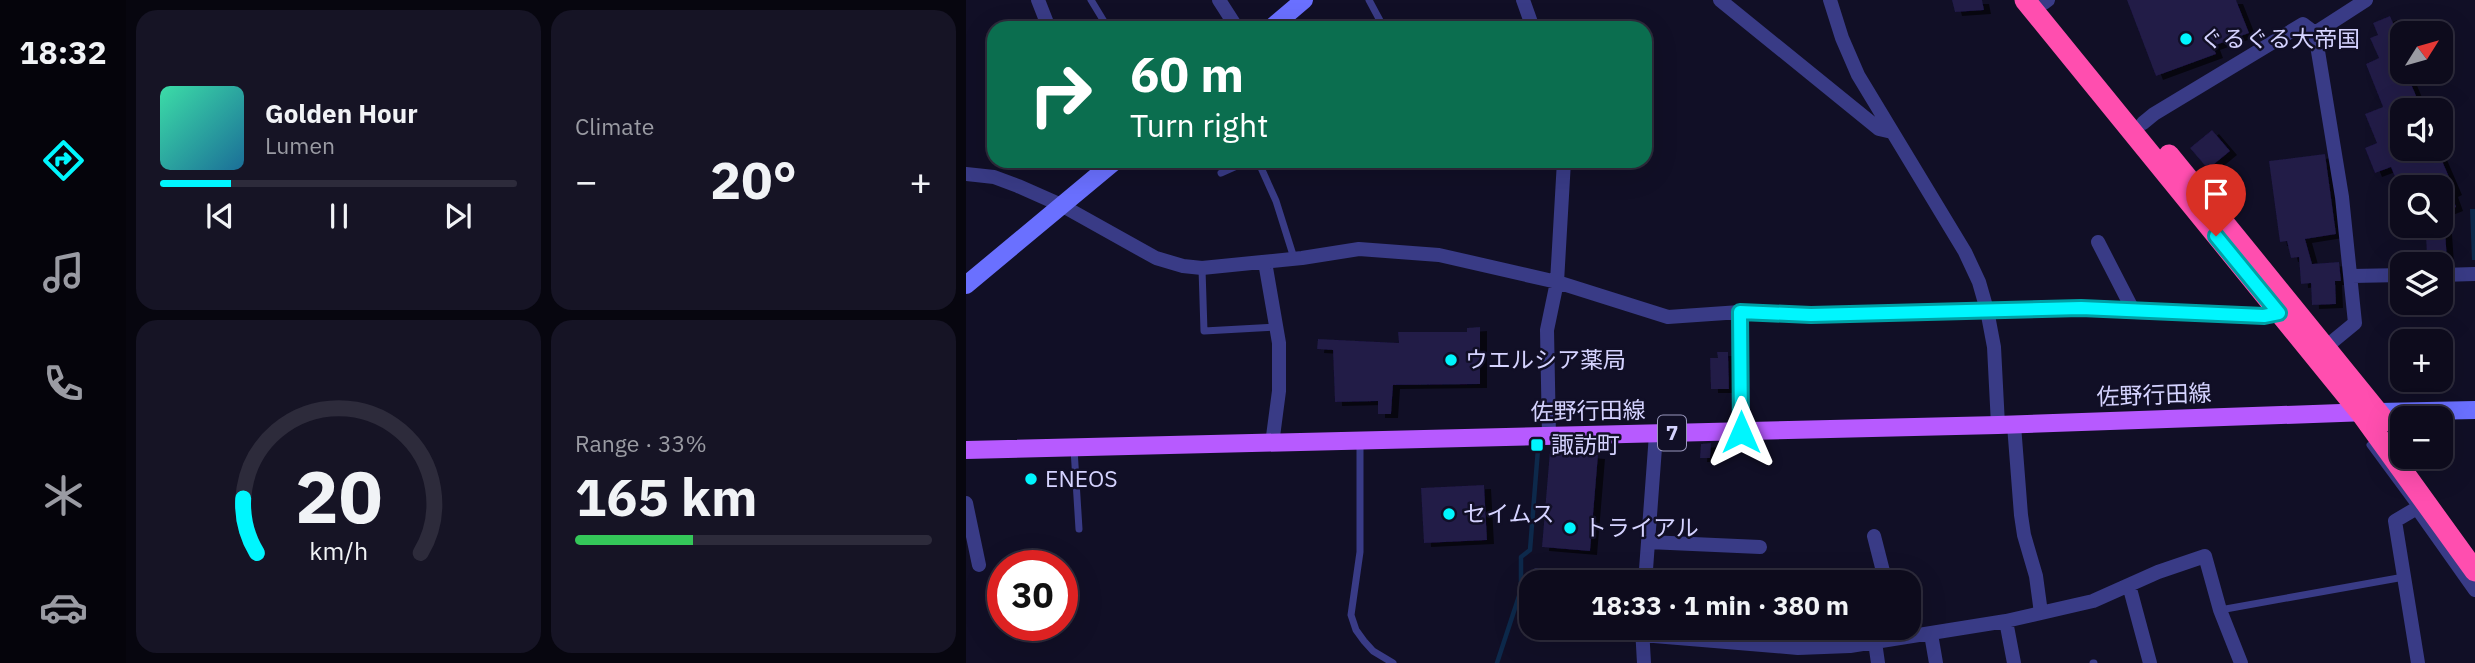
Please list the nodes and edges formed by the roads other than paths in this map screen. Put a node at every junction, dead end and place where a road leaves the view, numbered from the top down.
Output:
1 (1038, 0) edge
2 (1090, 0) edge
3 (1219, 0) edge
4 (1304, 0) edge
5 (1369, 0) edge
6 (1523, 0) edge
7 (1720, 0) edge
8 (1830, 0) edge
9 (2367, 0) edge
10 (2040, 1) edge
11 (1046, 21) edge
12 (1104, 21) edge
13 (1232, 21) edge
14 (1279, 21) edge
15 (1380, 21) edge
16 (1530, 21) edge
17 (2315, 33) junction
18 (2143, 123) junction
19 (1892, 132) junction
20 (1106, 168) edge
21 (1232, 168) edge
22 (1261, 168) edge
23 (1564, 168) edge
24 (1221, 173) dead end
25 (966, 174) edge
26 (1061, 205) junction
27 (2098, 242) dead end
28 (1294, 259) junction
29 (1265, 262) junction
30 (1202, 268) junction
31 (2475, 274) edge
32 (2390, 275) edge
33 (2453, 275) edge
34 (2352, 276) junction
35 (1557, 282) junction
36 (966, 285) edge
37 (1987, 310) junction
38 (1740, 312) junction
39 (2134, 312) junction
40 (2279, 313) junction
41 (1278, 327) junction
42 (2327, 346) junction
43 (2475, 410) edge
44 (2370, 412) junction
45 (2006, 425) junction
46 (1741, 432) junction
47 (2390, 432) edge
48 (1656, 434) junction
49 (1549, 436) junction
50 (1360, 442) junction
51 (1272, 444) junction
52 (1074, 447) junction
53 (966, 450) edge
54 (2416, 469) edge
55 (966, 503) edge
56 (2433, 510) junction
57 (1079, 529) dead end
58 (1874, 536) dead end
59 (1648, 542) junction
60 (1760, 547) dead end
61 (2475, 550) edge
62 (973, 566) edge
63 (1647, 570) edge
64 (1883, 570) edge
65 (2475, 570) edge
66 (2405, 577) junction
67 (2129, 585) junction
68 (2475, 590) edge
69 (2220, 610) junction
70 (2041, 613) junction
71 (2007, 621) junction
72 (1921, 634) edge
73 (1931, 634) junction
74 (1643, 640) edge
75 (1720, 640) edge
76 (1880, 640) edge
77 (1875, 642) junction
78 (1798, 648) junction
79 (1392, 663) edge
80 (1644, 663) edge
81 (1801, 663) edge
82 (1878, 663) edge
83 (1936, 663) edge
84 (2014, 663) edge
85 (2150, 663) edge
86 (2241, 663) edge
87 (2418, 663) edge

1 - 11 street
2 - 12 lane
3 - 13 street
4 - 14 street
5 - 15 lane
6 - 16 street
7 - 19 street
8 - 19 street
9 - 17 street
10 - 18 highway
10 - 40 highway
17 - 18 street
17 - 34 street
18 - 42 highway
19 - 37 street
20 - 26 street
21 - 24 lane
22 - 28 lane
23 - 35 street
25 - 26 street
26 - 30 street
26 - 36 street
27 - 39 street
28 - 29 street
28 - 35 street
29 - 30 street
29 - 41 street
30 - 41 lane
31 - 33 street
32 - 34 street
34 - 42 street
35 - 38 street
35 - 49 street
37 - 38 street
37 - 39 street
37 - 45 street
38 - 46 street
39 - 40 street
40 - 44 highway
41 - 51 street
42 - 44 highway
43 - 44 street
44 - 45 main road, 佐野行田線 / 7
44 - 47 highway
44 - 56 highway
45 - 46 main road, 佐野行田線 / 7
45 - 70 street
46 - 48 main road, 佐野行田線 / 7
48 - 49 main road, 佐野行田線 / 7
48 - 59 street
49 - 50 main road, 佐野行田線 / 7
50 - 51 main road, 佐野行田線 / 7
50 - 79 lane
51 - 52 main road, 佐野行田線 / 7
52 - 53 main road, 佐野行田線 / 7
52 - 57 lane
54 - 56 highway
55 - 62 street
56 - 61 highway
56 - 65 highway
56 - 66 street
56 - 68 street
58 - 64 street
59 - 60 street
59 - 63 street
66 - 69 lane
66 - 87 street
67 - 69 street
67 - 70 street
67 - 85 street
69 - 86 street
70 - 71 street
71 - 73 street
71 - 84 street
72 - 73 street
73 - 83 street
74 - 80 street
75 - 78 street
76 - 77 street
77 - 78 street
77 - 82 street
78 - 81 street

